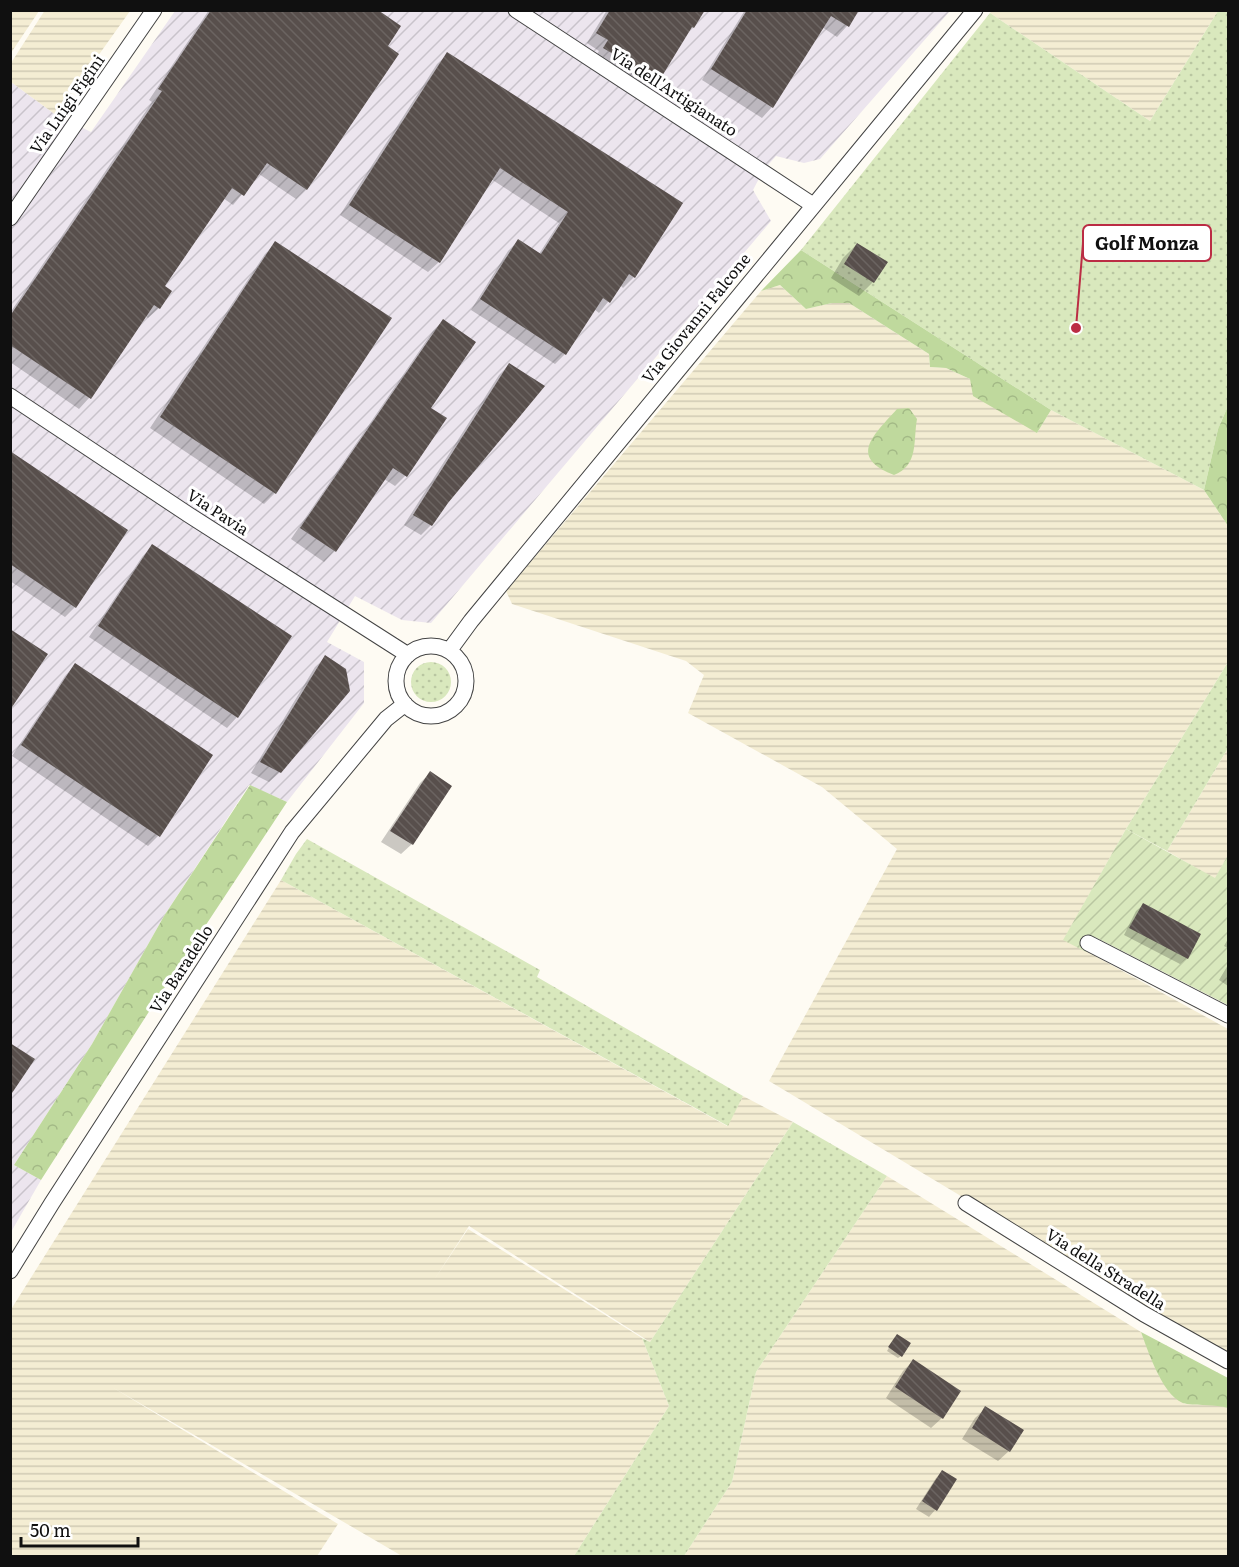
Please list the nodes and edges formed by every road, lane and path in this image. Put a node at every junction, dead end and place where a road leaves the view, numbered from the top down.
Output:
1 (154, 10) edge
2 (516, 10) edge
3 (975, 10) edge
4 (813, 205) junction
5 (10, 218) edge
6 (10, 396) edge
7 (450, 651) junction
8 (408, 655) junction
9 (405, 705) junction
10 (1088, 943) dead end
11 (1228, 1015) edge
12 (966, 1203) dead end
13 (10, 1271) edge
14 (1228, 1361) edge

1 - 5 street, Via Luigi Figini
2 - 4 street, Via dell'Artigianato
3 - 4 street, Via Giovanni Falcone
4 - 7 street, Via Giovanni Falcone
6 - 8 street, Via Pavia
7 - 8 street
7 - 9 street
8 - 9 street
9 - 13 street, Via Baradello
10 - 11 street
12 - 14 street, Via della Stradella

